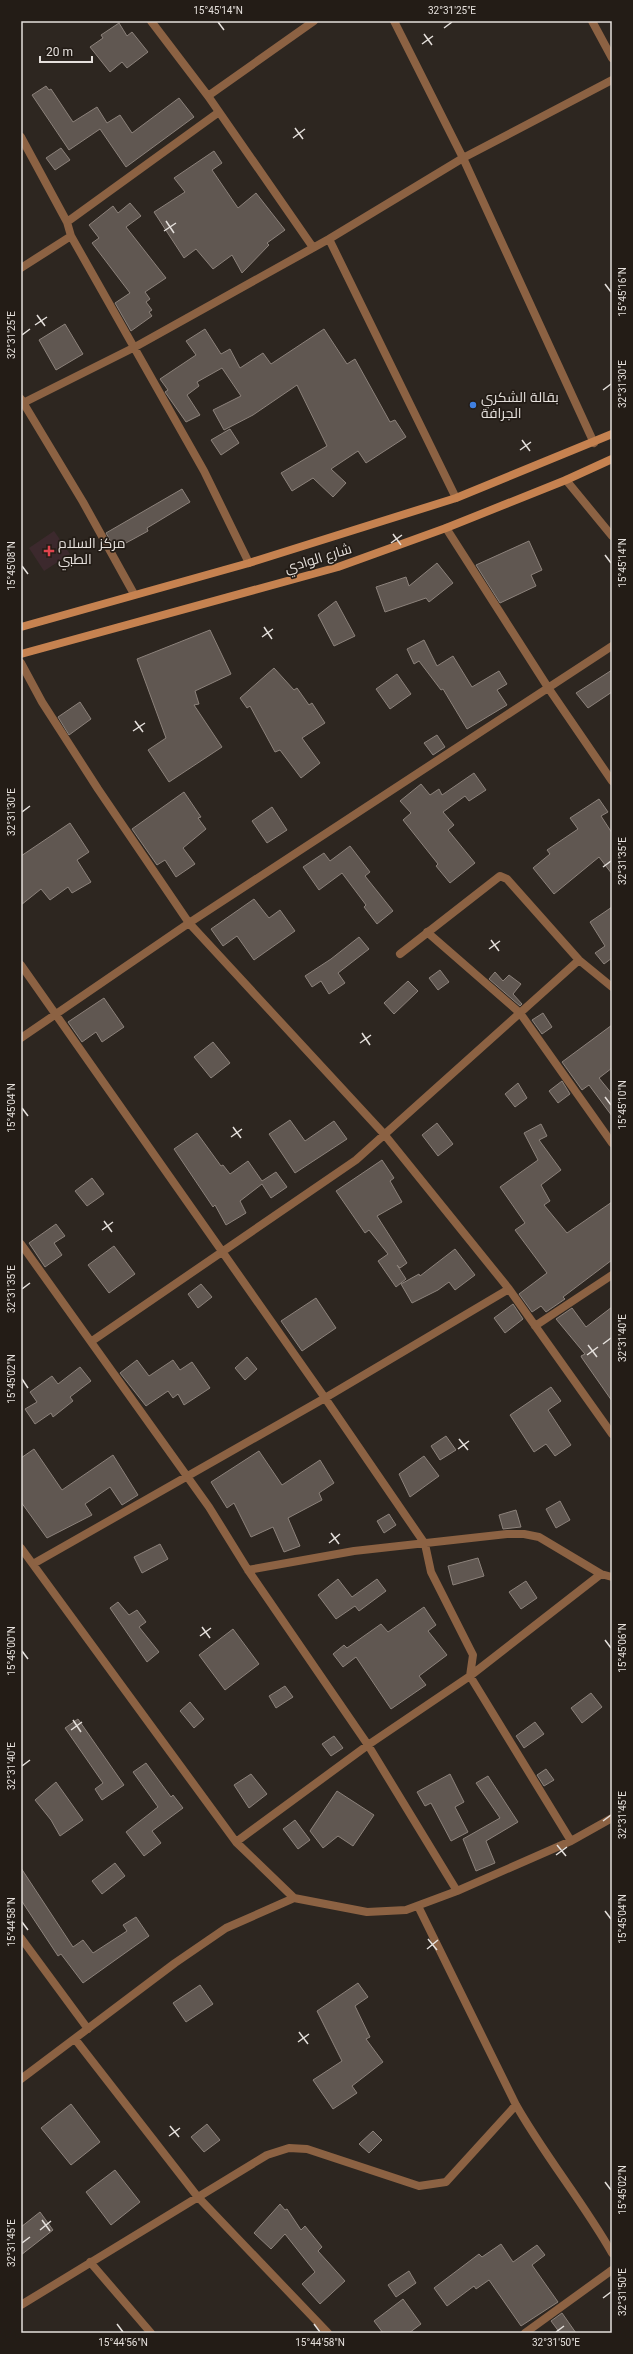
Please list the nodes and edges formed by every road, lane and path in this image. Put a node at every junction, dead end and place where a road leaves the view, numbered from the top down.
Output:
1 (151, 21) edge
2 (314, 21) edge
3 (394, 21) edge
4 (592, 21) edge
5 (612, 58) edge
6 (612, 80) edge
7 (208, 96) junction
8 (220, 112) junction
9 (21, 137) edge
10 (463, 158) junction
11 (67, 222) junction
12 (71, 236) junction
13 (329, 239) junction
14 (312, 246) junction
15 (21, 268) edge
16 (135, 347) junction
17 (22, 402) edge
18 (612, 434) edge
19 (594, 443) junction
20 (612, 459) edge
21 (566, 480) junction
22 (456, 498) junction
23 (446, 528) junction
24 (612, 536) edge
25 (249, 563) junction
26 (134, 594) junction
27 (21, 627) edge
28 (612, 646) edge
29 (21, 654) edge
30 (21, 663) edge
31 (549, 690) junction
32 (612, 781) edge
33 (189, 923) junction
34 (427, 932) junction
35 (400, 954) dead end
36 (578, 960) junction
37 (21, 966) edge
38 (612, 987) edge
39 (520, 1013) junction
40 (54, 1016) junction
41 (21, 1038) edge
42 (384, 1134) junction
43 (612, 1143) edge
44 (21, 1244) edge
45 (223, 1253) junction
46 (612, 1275) edge
47 (509, 1289) junction
48 (535, 1326) junction
49 (92, 1341) junction
50 (326, 1398) junction
51 (612, 1434) edge
52 (188, 1477) junction
53 (424, 1544) junction
54 (21, 1548) edge
55 (33, 1564) junction
56 (248, 1570) junction
57 (601, 1574) junction
58 (612, 1577) edge
59 (470, 1676) junction
60 (368, 1745) junction
61 (612, 1818) edge
62 (570, 1841) junction
63 (236, 1842) junction
64 (457, 1891) junction
65 (294, 1898) junction
66 (418, 1906) junction
67 (21, 1938) edge
68 (88, 2029) junction
69 (75, 2039) junction
70 (21, 2079) edge
71 (516, 2105) junction
72 (196, 2196) junction
73 (612, 2253) edge
74 (90, 2262) junction
75 (612, 2270) edge
76 (21, 2305) edge
77 (151, 2333) edge
78 (328, 2333) edge
79 (525, 2333) edge

1 - 7 street
2 - 7 street
3 - 10 street
4 - 5 street
6 - 10 street
7 - 8 street
8 - 11 street
8 - 14 street
9 - 11 street
10 - 13 street
10 - 19 street
11 - 12 street
12 - 15 street
12 - 16 street
13 - 14 street
13 - 22 street
14 - 16 street
16 - 17 street
16 - 25 street
17 - 26 street
18 - 19 main road, شارع الوادي
19 - 22 main road, شارع الوادي
20 - 21 main road, شارع الوادي
21 - 23 main road, شارع الوادي
21 - 24 street
22 - 25 main road, شارع الوادي
23 - 29 main road, شارع الوادي
23 - 31 street
25 - 26 main road, شارع الوادي
26 - 27 main road, شارع الوادي
28 - 31 street
30 - 33 street
31 - 32 street
31 - 33 street
33 - 40 street
33 - 42 street
34 - 35 street
34 - 36 street
34 - 39 street
36 - 38 street
36 - 39 street
37 - 40 street
39 - 42 street
39 - 43 street
40 - 41 street
40 - 45 street
42 - 45 street
42 - 47 street
44 - 49 street
45 - 49 street
45 - 50 street
46 - 48 street
47 - 48 street
47 - 50 street
48 - 51 street
49 - 52 street
50 - 52 street
50 - 53 street
52 - 55 street
52 - 56 street
53 - 56 street
53 - 57 street
53 - 59 street
54 - 55 street
55 - 63 street
56 - 60 street
57 - 58 street
57 - 59 street
59 - 60 street
59 - 62 street
60 - 63 street
60 - 64 street
61 - 62 street
62 - 64 street
63 - 65 street
64 - 66 street
65 - 66 street
65 - 68 street
66 - 71 street
67 - 68 street
68 - 69 street
69 - 70 street
69 - 72 street
71 - 72 street
71 - 73 street
72 - 74 street
72 - 78 street
74 - 76 street
74 - 77 street
75 - 79 street

